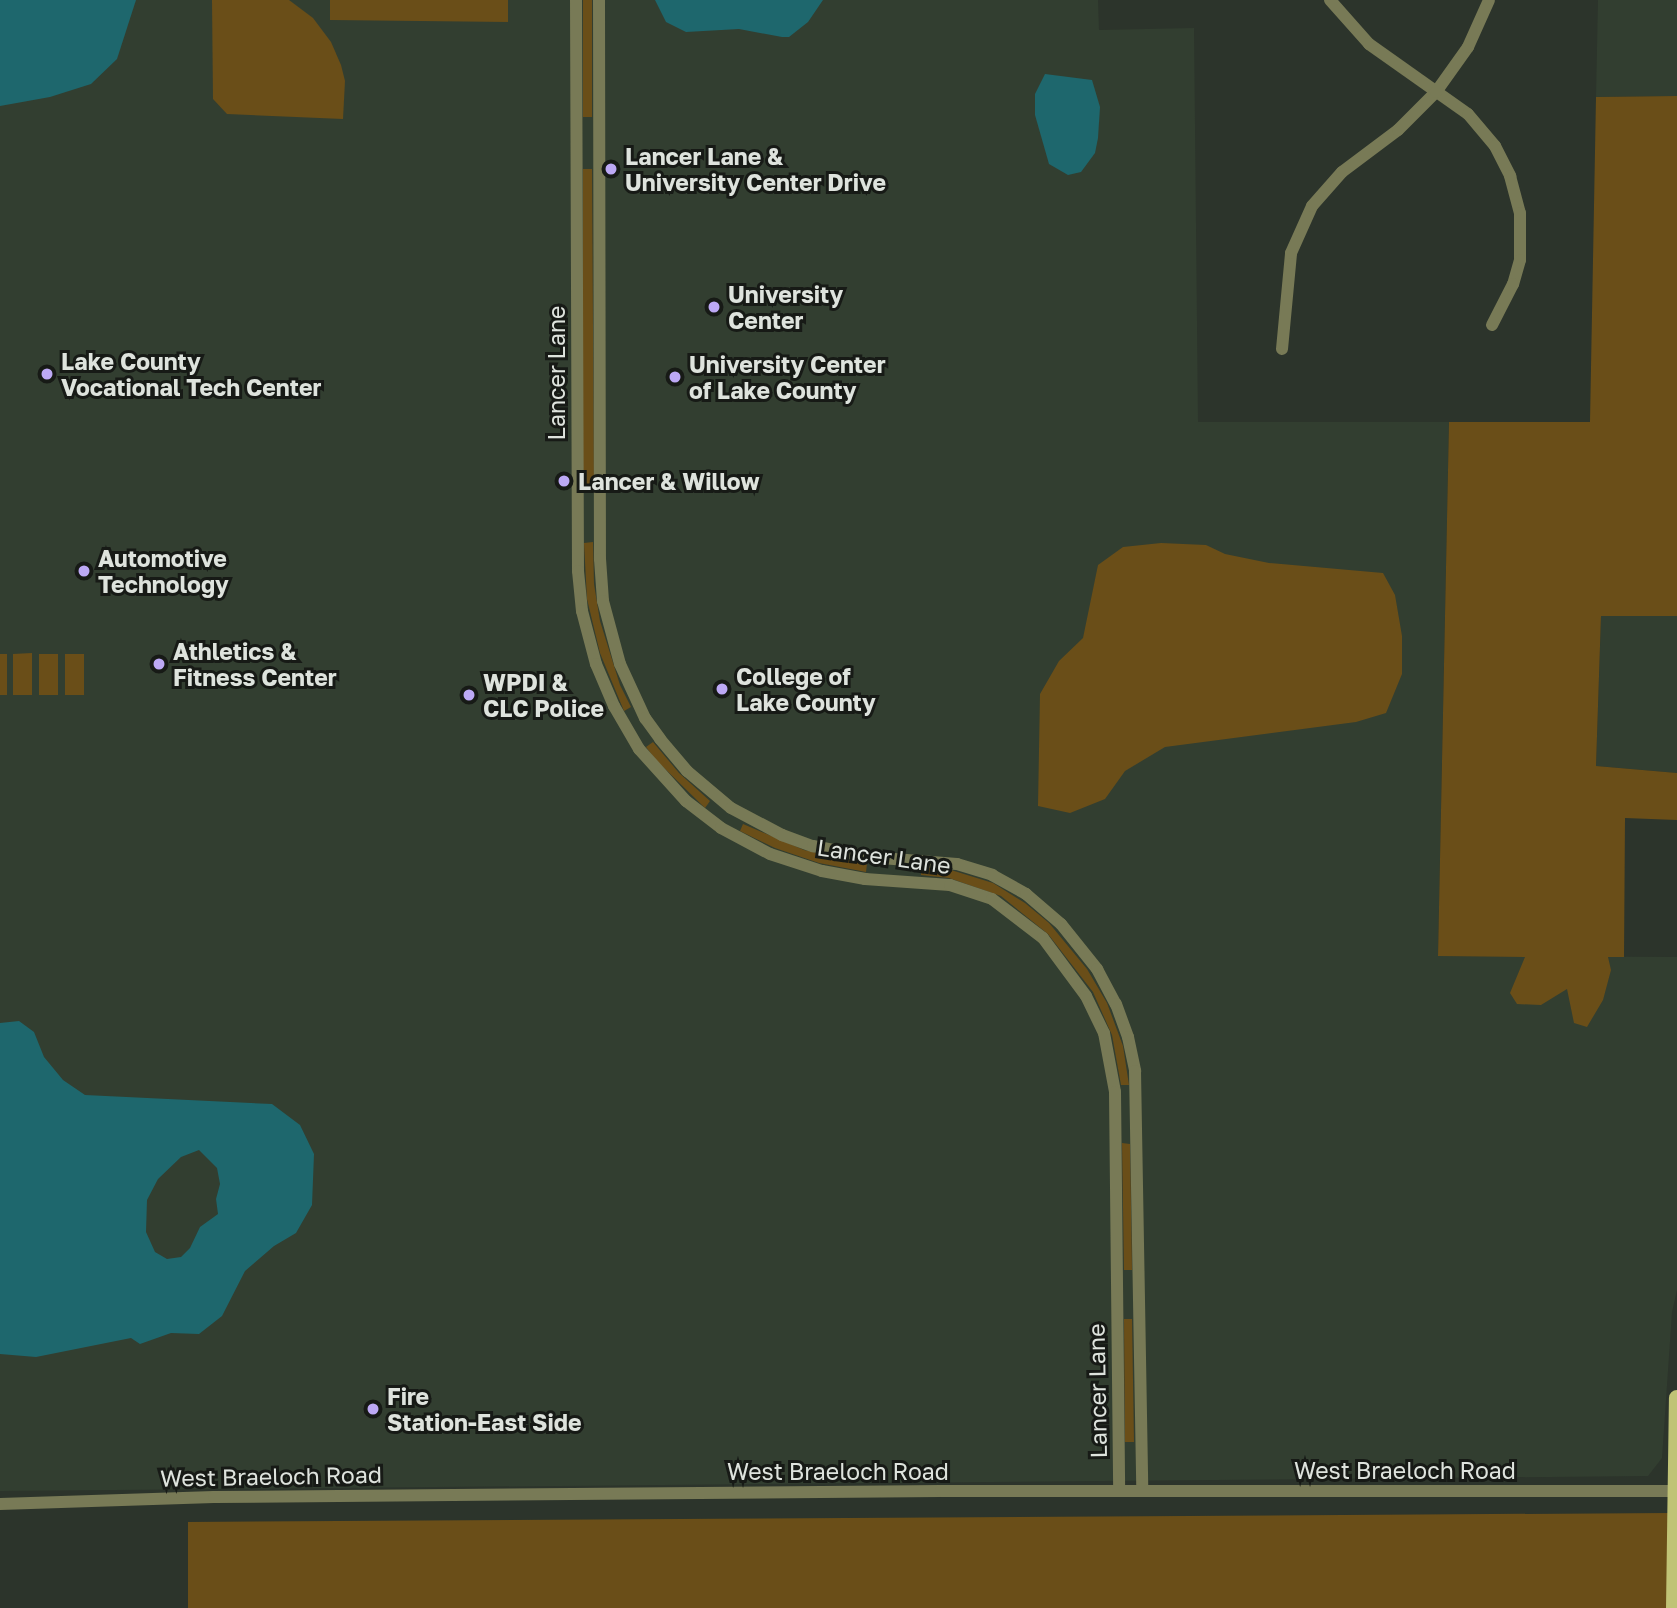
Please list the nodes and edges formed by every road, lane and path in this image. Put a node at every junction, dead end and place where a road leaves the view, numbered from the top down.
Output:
1 (576, 0) edge
2 (599, 0) edge
3 (1330, 0) edge
4 (1489, 0) edge
5 (1436, 93) junction
6 (1492, 325) dead end
7 (1282, 349) dead end
8 (1677, 1398) edge
9 (1119, 1491) junction
10 (1142, 1491) junction
11 (1676, 1491) edge
12 (0, 1504) edge
13 (1674, 1608) edge

1 - 9 street, Lancer Lane
2 - 10 street, Lancer Lane
3 - 5 street
4 - 5 street
5 - 6 street
5 - 7 street
8 - 11 main road
9 - 10 street, West Braeloch Road
9 - 12 street, West Braeloch Road
10 - 11 street, West Braeloch Road
11 - 13 main road

